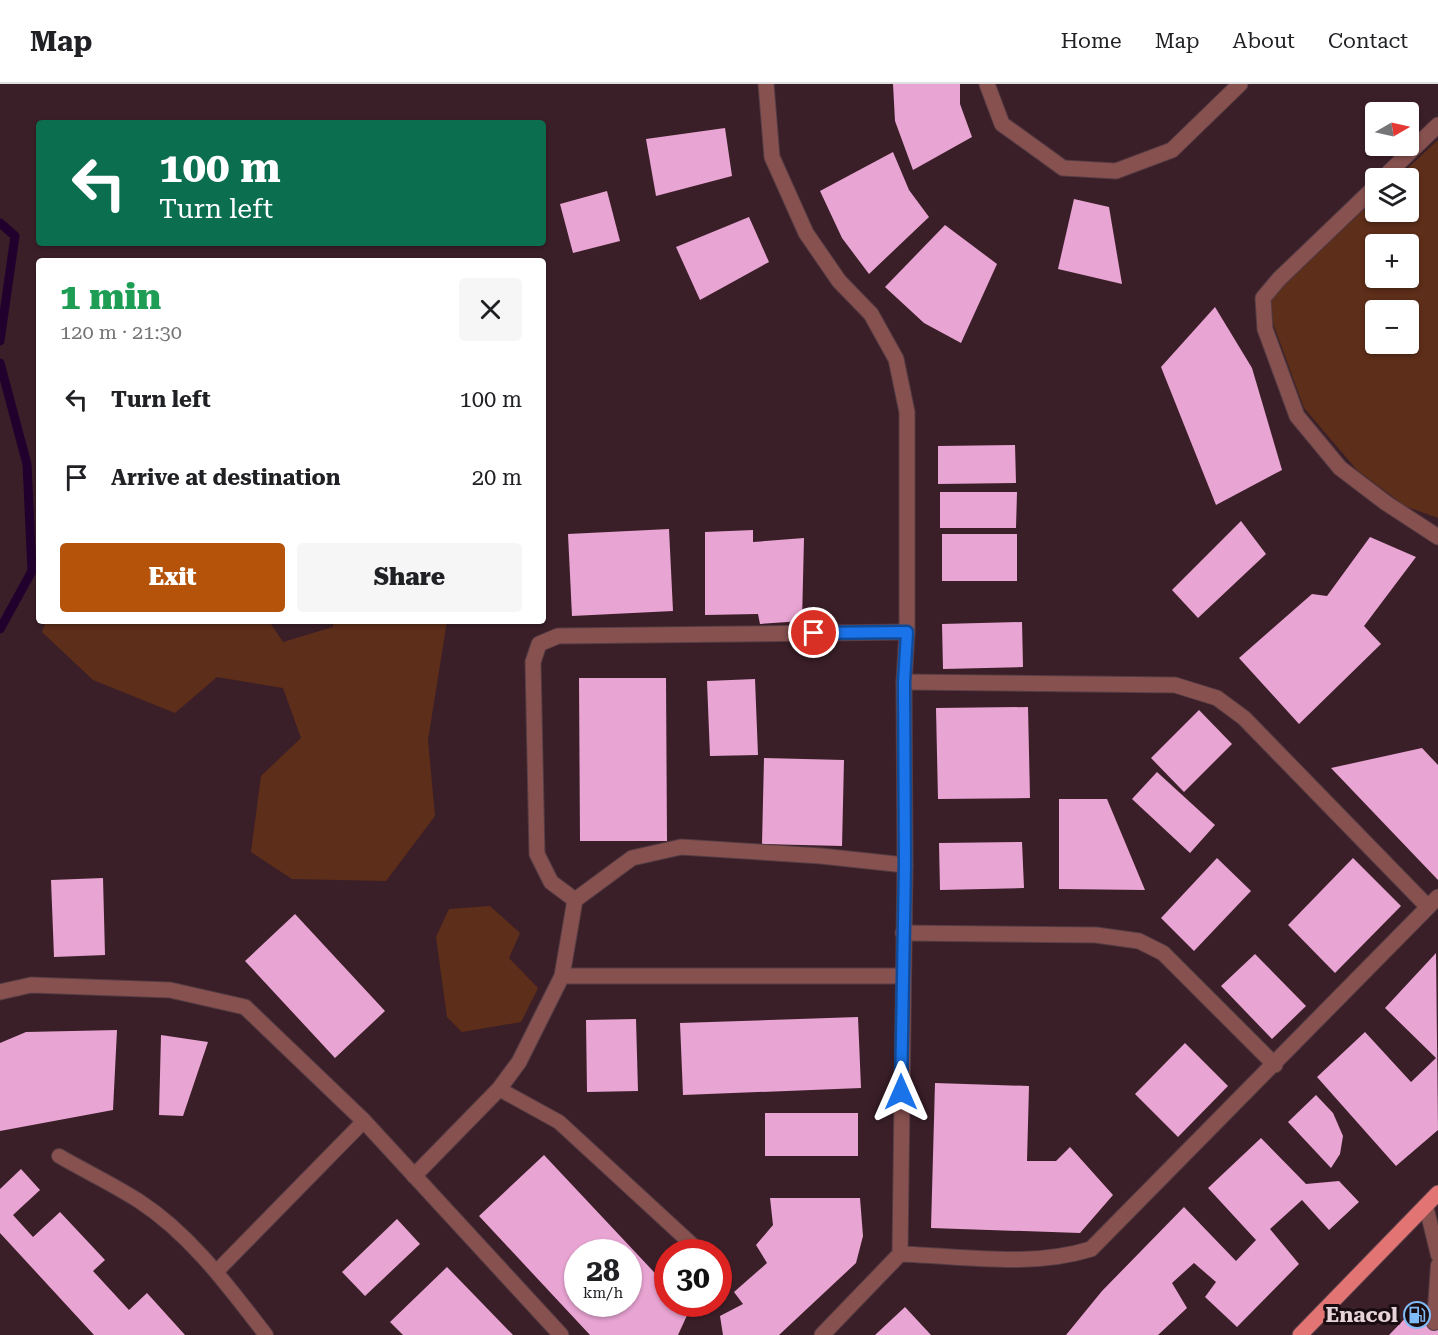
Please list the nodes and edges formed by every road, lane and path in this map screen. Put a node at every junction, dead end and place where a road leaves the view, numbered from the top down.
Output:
1 (766, 84) edge
2 (987, 84) edge
3 (1240, 84) edge
4 (1438, 125) edge
5 (1393, 168) edge
6 (1365, 197) edge
7 (1438, 537) edge
8 (907, 632) junction
9 (904, 682) junction
10 (905, 865) junction
11 (575, 900) junction
12 (1433, 902) edge
13 (903, 933) junction
14 (562, 975) junction
15 (902, 976) junction
16 (0, 992) edge
17 (1275, 1065) junction
18 (499, 1089) junction
19 (364, 1121) junction
20 (59, 1156) dead end
21 (414, 1176) junction
22 (1438, 1193) edge
23 (1426, 1206) junction
24 (685, 1239) edge
25 (900, 1254) junction
26 (1438, 1255) edge
27 (1438, 1265) edge
28 (217, 1271) junction
29 (1434, 1323) dead end
30 (266, 1335) edge
31 (561, 1335) edge
32 (822, 1335) edge
33 (1300, 1335) edge

1 - 8 street
2 - 3 street
4 - 5 street
6 - 7 street
8 - 9 street
8 - 11 street
9 - 10 street
9 - 12 street
10 - 11 street
10 - 13 street
11 - 14 street
12 - 17 street
13 - 15 street
13 - 17 street
14 - 15 street
14 - 18 street
15 - 25 street
16 - 19 street
17 - 25 street
18 - 21 street
18 - 24 lane
19 - 21 street
19 - 28 lane
20 - 28 lane
21 - 31 street
22 - 23 main road
23 - 26 lane
23 - 33 main road
25 - 32 street
27 - 29 lane
28 - 30 lane

